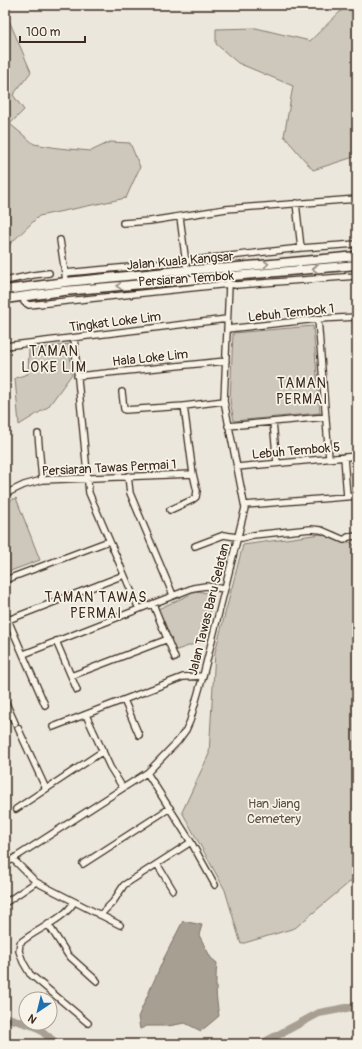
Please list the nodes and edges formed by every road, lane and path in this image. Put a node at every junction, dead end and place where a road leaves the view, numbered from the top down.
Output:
1 (357, 198) edge
2 (296, 203) junction
3 (180, 217) junction
4 (123, 223) dead end
5 (60, 240) dead end
6 (357, 244) edge
7 (347, 245) junction
8 (300, 248) junction
9 (348, 256) junction
10 (357, 256) edge
11 (185, 261) junction
12 (357, 262) edge
13 (357, 265) edge
14 (333, 267) junction
15 (227, 268) junction
16 (187, 270) junction
17 (49, 273) dead end
18 (65, 273) junction
19 (41, 274) junction
20 (357, 276) edge
21 (228, 280) junction
22 (5, 281) edge
23 (66, 282) junction
24 (41, 285) junction
25 (5, 290) edge
26 (5, 299) edge
27 (357, 317) edge
28 (227, 319) junction
29 (318, 319) junction
30 (227, 329) junction
31 (74, 338) junction
32 (5, 346) edge
33 (226, 361) junction
34 (77, 376) junction
35 (122, 392) dead end
36 (224, 401) junction
37 (184, 406) junction
38 (326, 417) junction
39 (273, 422) junction
40 (228, 426) junction
41 (38, 434) dead end
42 (357, 456) edge
43 (344, 457) junction
44 (329, 458) junction
45 (277, 463) junction
46 (237, 467) junction
47 (193, 474) junction
48 (128, 476) junction
49 (87, 478) junction
50 (42, 480) junction
51 (5, 494) edge
52 (347, 496) junction
53 (357, 496) edge
54 (245, 505) junction
55 (170, 510) dead end
56 (357, 536) edge
57 (238, 538) junction
58 (109, 541) junction
59 (195, 546) dead end
60 (124, 575) junction
61 (5, 580) edge
62 (224, 589) junction
63 (173, 595) junction
64 (153, 604) junction
65 (140, 609) junction
66 (5, 613) edge
67 (8, 620) junction
68 (168, 639) junction
69 (56, 641) junction
70 (24, 654) junction
71 (175, 658) dead end
72 (71, 676) junction
73 (203, 676) junction
74 (77, 690) dead end
75 (124, 700) junction
76 (5, 701) edge
77 (45, 705) dead end
78 (86, 715) junction
79 (53, 727) dead end
80 (139, 735) dead end
81 (103, 751) junction
82 (147, 773) junction
83 (123, 788) junction
84 (46, 789) junction
85 (170, 808) junction
86 (16, 809) dead end
87 (191, 842) junction
88 (13, 859) junction
89 (5, 864) edge
90 (83, 864) dead end
91 (156, 864) junction
92 (36, 882) junction
93 (215, 885) dead end
94 (173, 890) dead end
95 (74, 902) junction
96 (5, 903) edge
97 (100, 915) junction
98 (48, 924) junction
99 (120, 925) dead end
100 (97, 981) dead end
101 (88, 1023) dead end

1 - 2 street
2 - 3 street
2 - 8 street
3 - 4 street
3 - 11 street
5 - 18 street
6 - 7 street
7 - 8 street
7 - 9 street
8 - 11 street
9 - 10 highway, Jalan Kuala Kangsar
9 - 12 highway
9 - 14 highway
15 -> 9 highway, Jalan Kuala Kangsar
11 - 16 street
11 - 18 street
13 - 14 highway, Jalan Kuala Kangsar
14 -> 21 highway, Jalan Kuala Kangsar
15 - 16 highway, Jalan Kuala Kangsar
15 - 21 street, Jalan Tawas Baru Selatan
16 - 23 highway, Jalan Kuala Kangsar
17 - 19 street
18 - 23 street
19 - 22 street
19 - 24 street
20 - 21 street, Persiaran Tembok
21 - 26 highway, Jalan Kuala Kangsar
21 - 28 street, Jalan Tawas Baru Selatan
23 - 24 highway, Jalan Kuala Kangsar
24 - 25 highway, Jalan Kuala Kangsar
27 - 29 street, Lebuh Tembok 1
28 - 30 street, Jalan Tawas Baru Selatan
28 - 31 street, Tingkat Loke Lim
29 - 30 street, Lebuh Tembok 1
29 - 38 street
30 - 33 street, Jalan Tawas Baru Selatan
31 - 32 street, Tingkat Loke Lim
31 - 34 street
33 - 34 street, Hala Loke Lim
33 - 36 street, Jalan Tawas Baru Selatan
34 - 49 street
35 - 37 street
36 - 37 street
36 - 40 street, Jalan Tawas Baru Selatan
37 - 47 street
38 - 39 street
38 - 44 street
39 - 40 street
39 - 45 street
40 - 46 street, Jalan Tawas Baru Selatan
41 - 50 street
42 - 43 street, Lebuh Tembok 5
43 - 44 street, Lebuh Tembok 5
43 - 52 street
44 - 45 street, Lebuh Tembok 5
45 - 46 street, Lebuh Tembok 5
46 - 54 street, Jalan Tawas Baru Selatan
47 - 48 street, Persiaran Tawas Permai 1
47 - 55 street
48 - 49 street, Persiaran Tawas Permai 1
48 - 63 street
49 - 50 street, Persiaran Tawas Permai 1
49 - 58 street
50 - 51 street, Persiaran Tawas Permai 1
52 - 53 street
52 - 54 street
54 - 57 street, Jalan Tawas Baru Selatan
56 - 57 street
57 - 59 street
57 - 62 street, Jalan Tawas Baru Selatan
58 - 60 street
58 - 61 street
60 - 65 street
60 - 67 street
62 - 63 street
62 - 73 street, Jalan Tawas Baru Selatan
63 - 64 street
64 - 65 street
64 - 68 street
65 - 69 street
66 - 67 street
67 - 70 street
68 - 71 street
68 - 72 street
69 - 70 street
69 - 72 street
70 - 77 street
72 - 74 street
73 - 75 street
73 - 82 street, Jalan Tawas Baru Selatan
75 - 78 street
75 - 80 street
76 - 84 street
78 - 79 street
78 - 81 street
81 - 83 street
81 - 84 street
82 - 83 street, Jalan Tawas Baru Selatan
82 - 85 street
83 - 88 street, Jalan Tawas Baru Selatan
84 - 86 street
85 - 87 street
85 - 90 street
87 - 91 street
87 - 93 street
88 - 89 street, Jalan Tawas Baru Selatan
88 - 92 street
91 - 94 street
91 - 97 street
92 - 95 street
92 - 96 street
95 - 97 street
95 - 98 street
97 - 99 street
98 - 100 street
98 - 101 street

